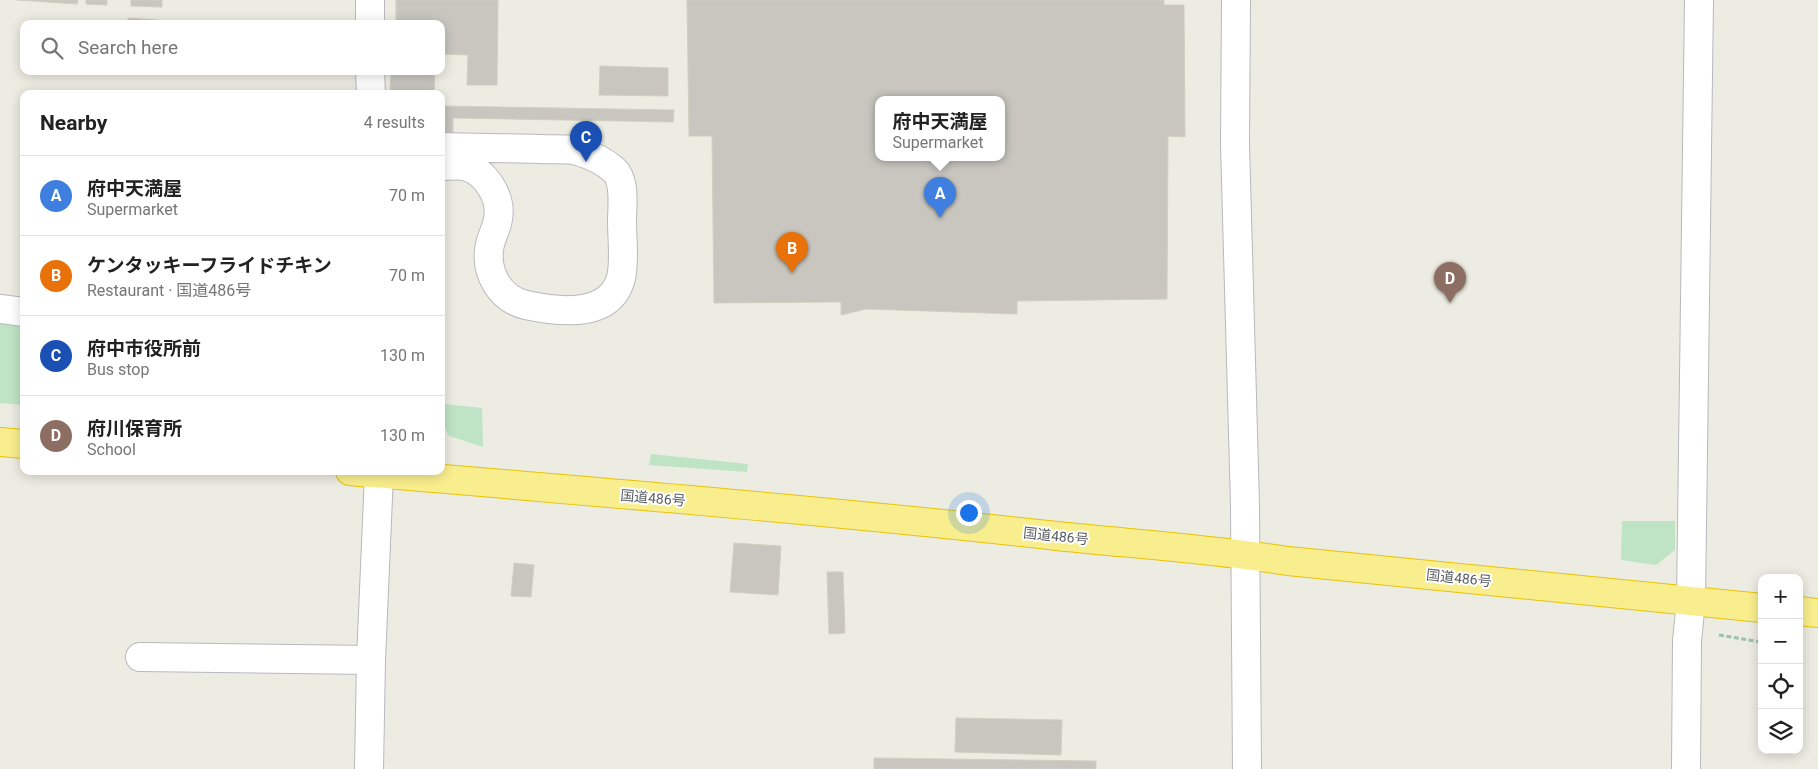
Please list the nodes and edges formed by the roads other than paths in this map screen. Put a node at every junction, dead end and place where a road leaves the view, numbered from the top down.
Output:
1 (370, 0) edge
2 (1236, 0) edge
3 (1699, 0) edge
4 (370, 20) edge
5 (370, 75) edge
6 (371, 90) edge
7 (445, 147) edge
8 (445, 166) edge
9 (0, 309) edge
10 (20, 312) edge
11 (0, 442) edge
12 (20, 444) edge
13 (390, 475) edge
14 (412, 475) edge
15 (1244, 554) junction
16 (1691, 601) junction
17 (1758, 608) edge
18 (1803, 611) edge
19 (1818, 613) edge
20 (140, 657) dead end
21 (371, 660) junction
22 (370, 769) edge
23 (1247, 769) edge
24 (1686, 769) edge

1 - 4 street
2 - 15 street
3 - 16 street
5 - 6 street
7 - 8 street
9 - 10 street
11 - 12 highway
13 - 21 street
14 - 15 highway, 国道486号
15 - 16 highway, 国道486号
15 - 23 street
16 - 17 highway, 国道486号
16 - 24 street
18 - 19 highway
20 - 21 street
21 - 22 street

